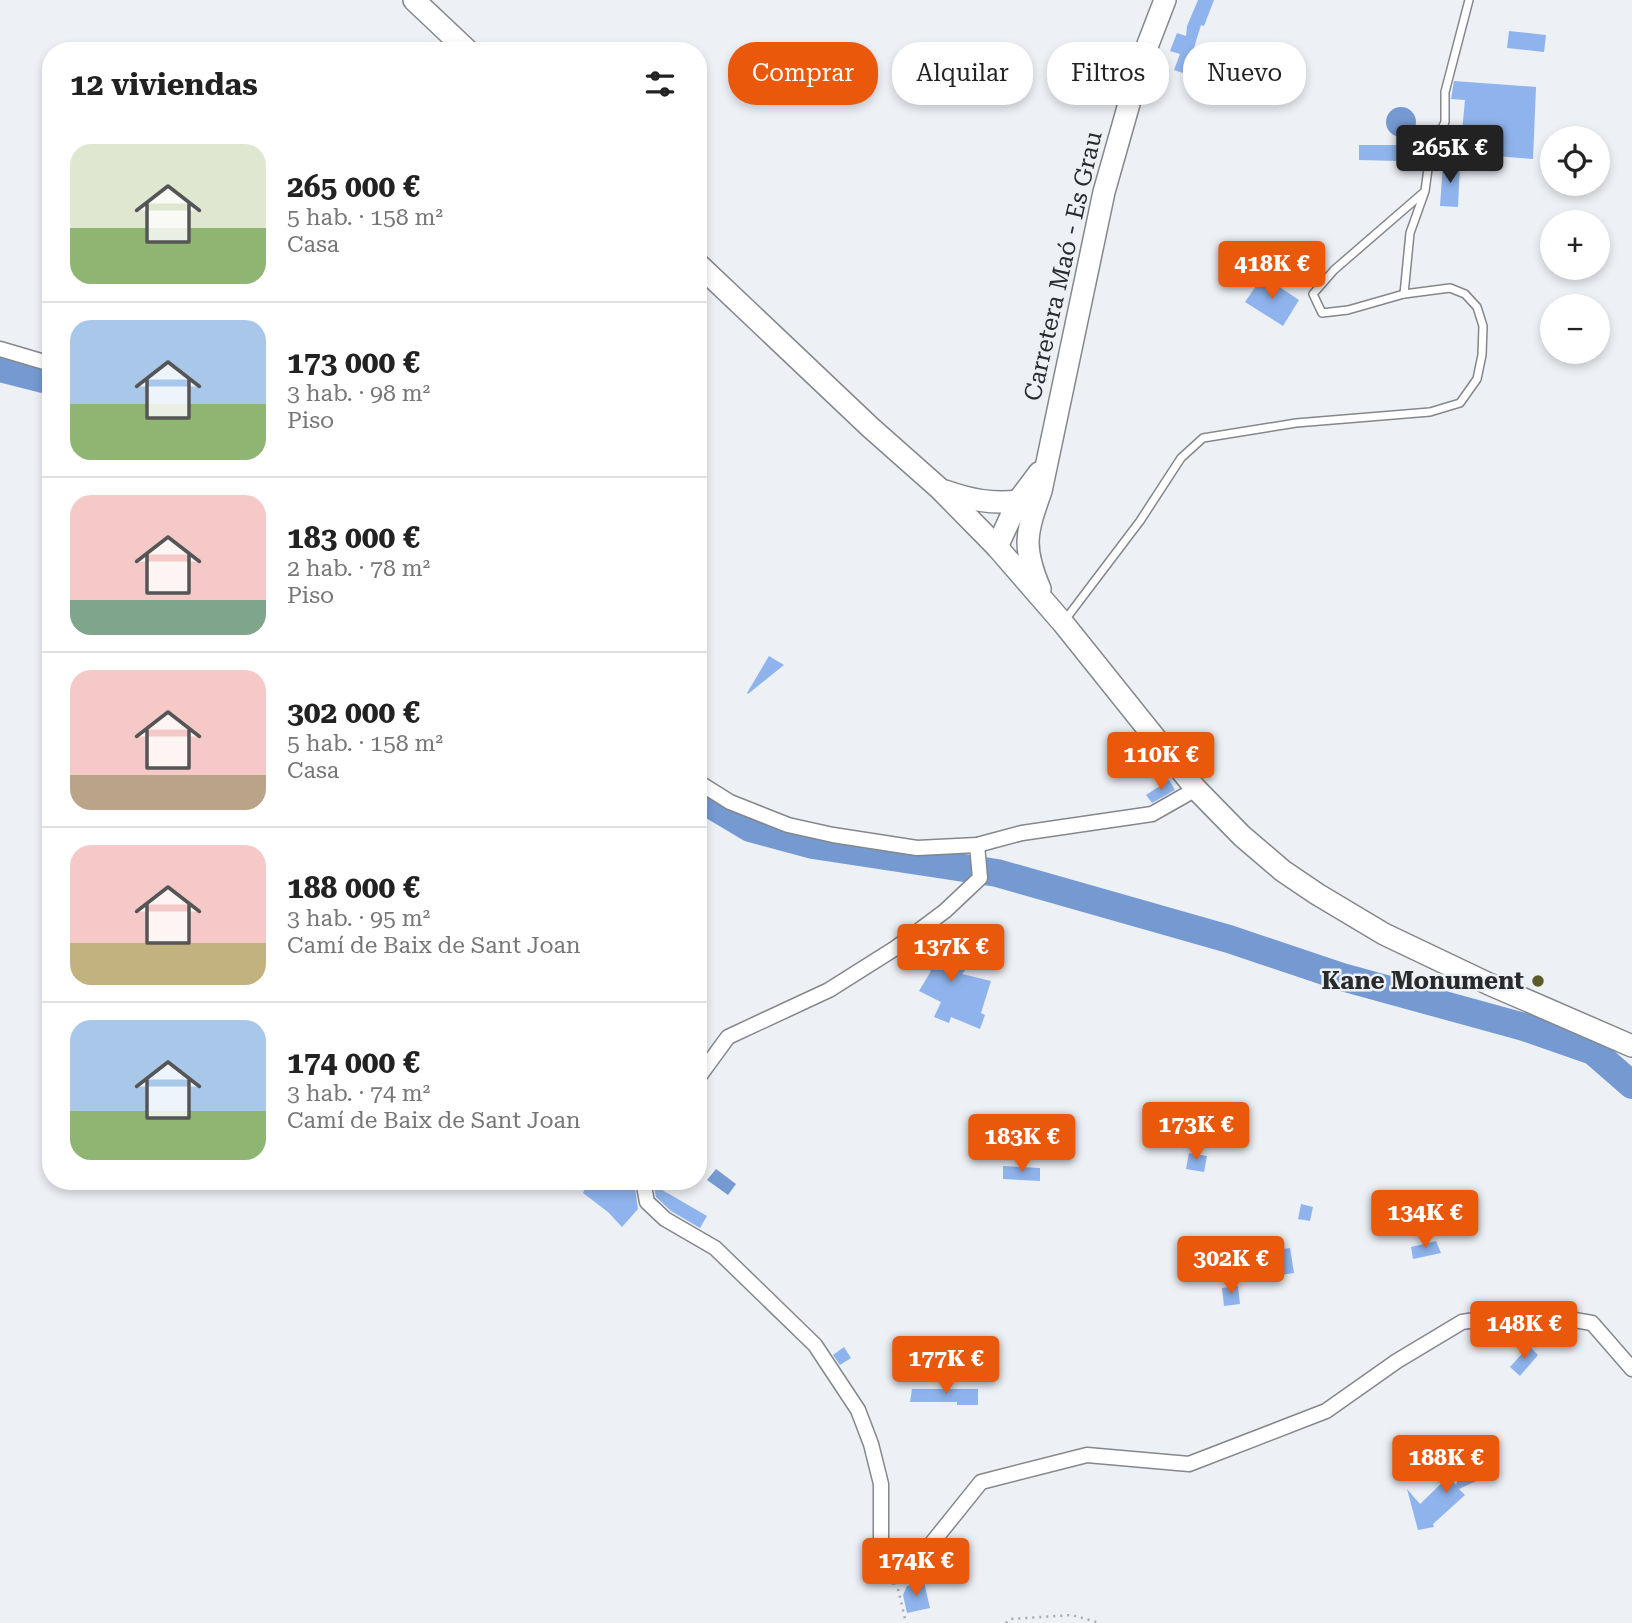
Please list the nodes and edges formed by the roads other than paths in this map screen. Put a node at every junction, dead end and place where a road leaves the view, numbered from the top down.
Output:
1 (414, 0) edge
2 (1165, 0) edge
3 (1469, 0) edge
4 (458, 42) edge
5 (1425, 191) junction
6 (707, 273) edge
7 (1404, 294) junction
8 (0, 349) edge
9 (42, 361) edge
10 (1044, 465) junction
11 (940, 489) junction
12 (1018, 501) junction
13 (1030, 520) junction
14 (997, 547) junction
15 (1048, 607) junction
16 (1063, 624) junction
17 (707, 788) edge
18 (1196, 789) junction
19 (977, 845) junction
20 (1632, 1046) edge
21 (707, 1066) edge
22 (645, 1190) edge
23 (1632, 1369) edge

1 - 4 main road
2 - 10 main road, Carretera Maó - Es Grau
3 - 5 lane
5 - 7 lane
5 - 7 lane
6 - 11 main road
7 - 16 lane
8 - 9 street
10 - 12 main road
10 - 13 main road, Carretera Maó - Es Grau
11 - 12 main road
11 - 14 main road
12 - 14 main road
13 - 14 main road
13 - 15 main road
14 - 15 main road
15 - 16 main road
16 - 18 main road
17 - 19 street
18 - 19 street
18 - 20 main road
19 - 21 street
22 - 23 street

